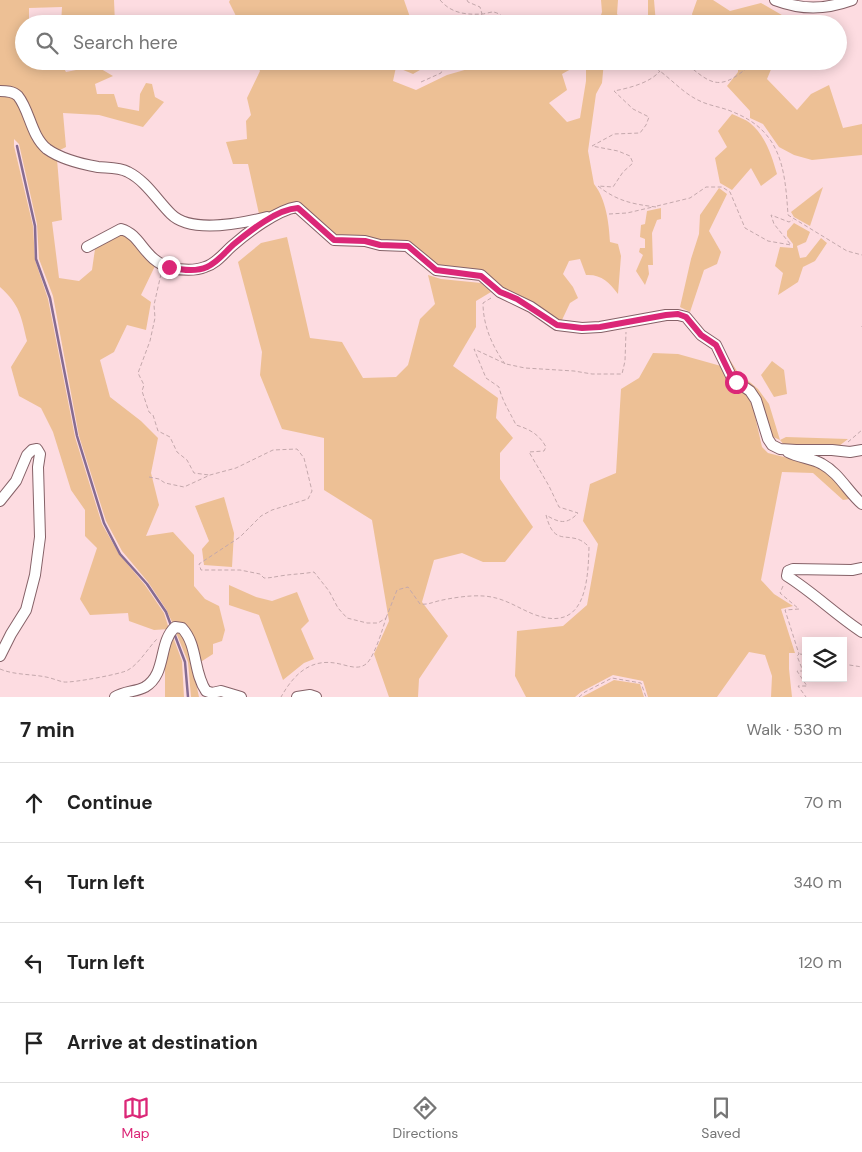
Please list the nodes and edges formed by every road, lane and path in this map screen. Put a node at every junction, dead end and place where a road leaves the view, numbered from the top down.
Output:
1 (440, 0) edge
2 (467, 0) edge
3 (775, 0) edge
4 (852, 0) edge
5 (482, 14) junction
6 (501, 15) edge
7 (442, 70) edge
8 (693, 70) edge
9 (745, 70) edge
10 (660, 71) joint
11 (421, 82) dead end
12 (0, 91) edge
13 (656, 206) junction
14 (608, 214) dead end
15 (275, 215) junction
16 (794, 219) junction
17 (87, 247) dead end
18 (862, 255) edge
19 (163, 265) junction
20 (500, 292) junction
21 (627, 322) junction
22 (506, 364) junction
23 (862, 430) edge
24 (780, 449) junction
25 (837, 450) junction
26 (862, 450) edge
27 (149, 476) dead end
28 (210, 476) junction
29 (0, 501) edge
30 (862, 504) edge
31 (862, 568) edge
32 (787, 576) junction
33 (386, 618) junction
34 (170, 632) junction
35 (862, 632) edge
36 (799, 654) junction
37 (802, 654) edge
38 (0, 656) edge
39 (847, 665) edge
40 (862, 667) edge
41 (0, 669) edge
42 (115, 697) edge
43 (241, 697) edge
44 (281, 697) edge
45 (297, 697) edge
46 (316, 697) edge
47 (579, 697) edge
48 (646, 697) edge
49 (806, 697) edge

1 - 5 path
2 - 5 path
3 - 4 street
5 - 6 path
7 - 11 path
8 - 9 path
10 - 13 path
10 - 16 path
12 - 15 street
13 - 14 path
13 - 16 path
15 - 19 street
15 - 20 street
16 - 18 path
17 - 19 street
19 - 28 path
20 - 21 street
20 - 22 path
21 - 22 path
21 - 24 street
22 - 33 path
23 - 25 path
24 - 25 street
24 - 30 street
25 - 26 street
27 - 28 path
28 - 33 path
29 - 38 street
31 - 32 street
32 - 35 street
32 - 36 path
33 - 44 path
34 - 41 path
34 - 42 street
34 - 43 street
36 - 37 path
36 - 49 path
39 - 40 path
45 - 46 street
47 - 48 path

